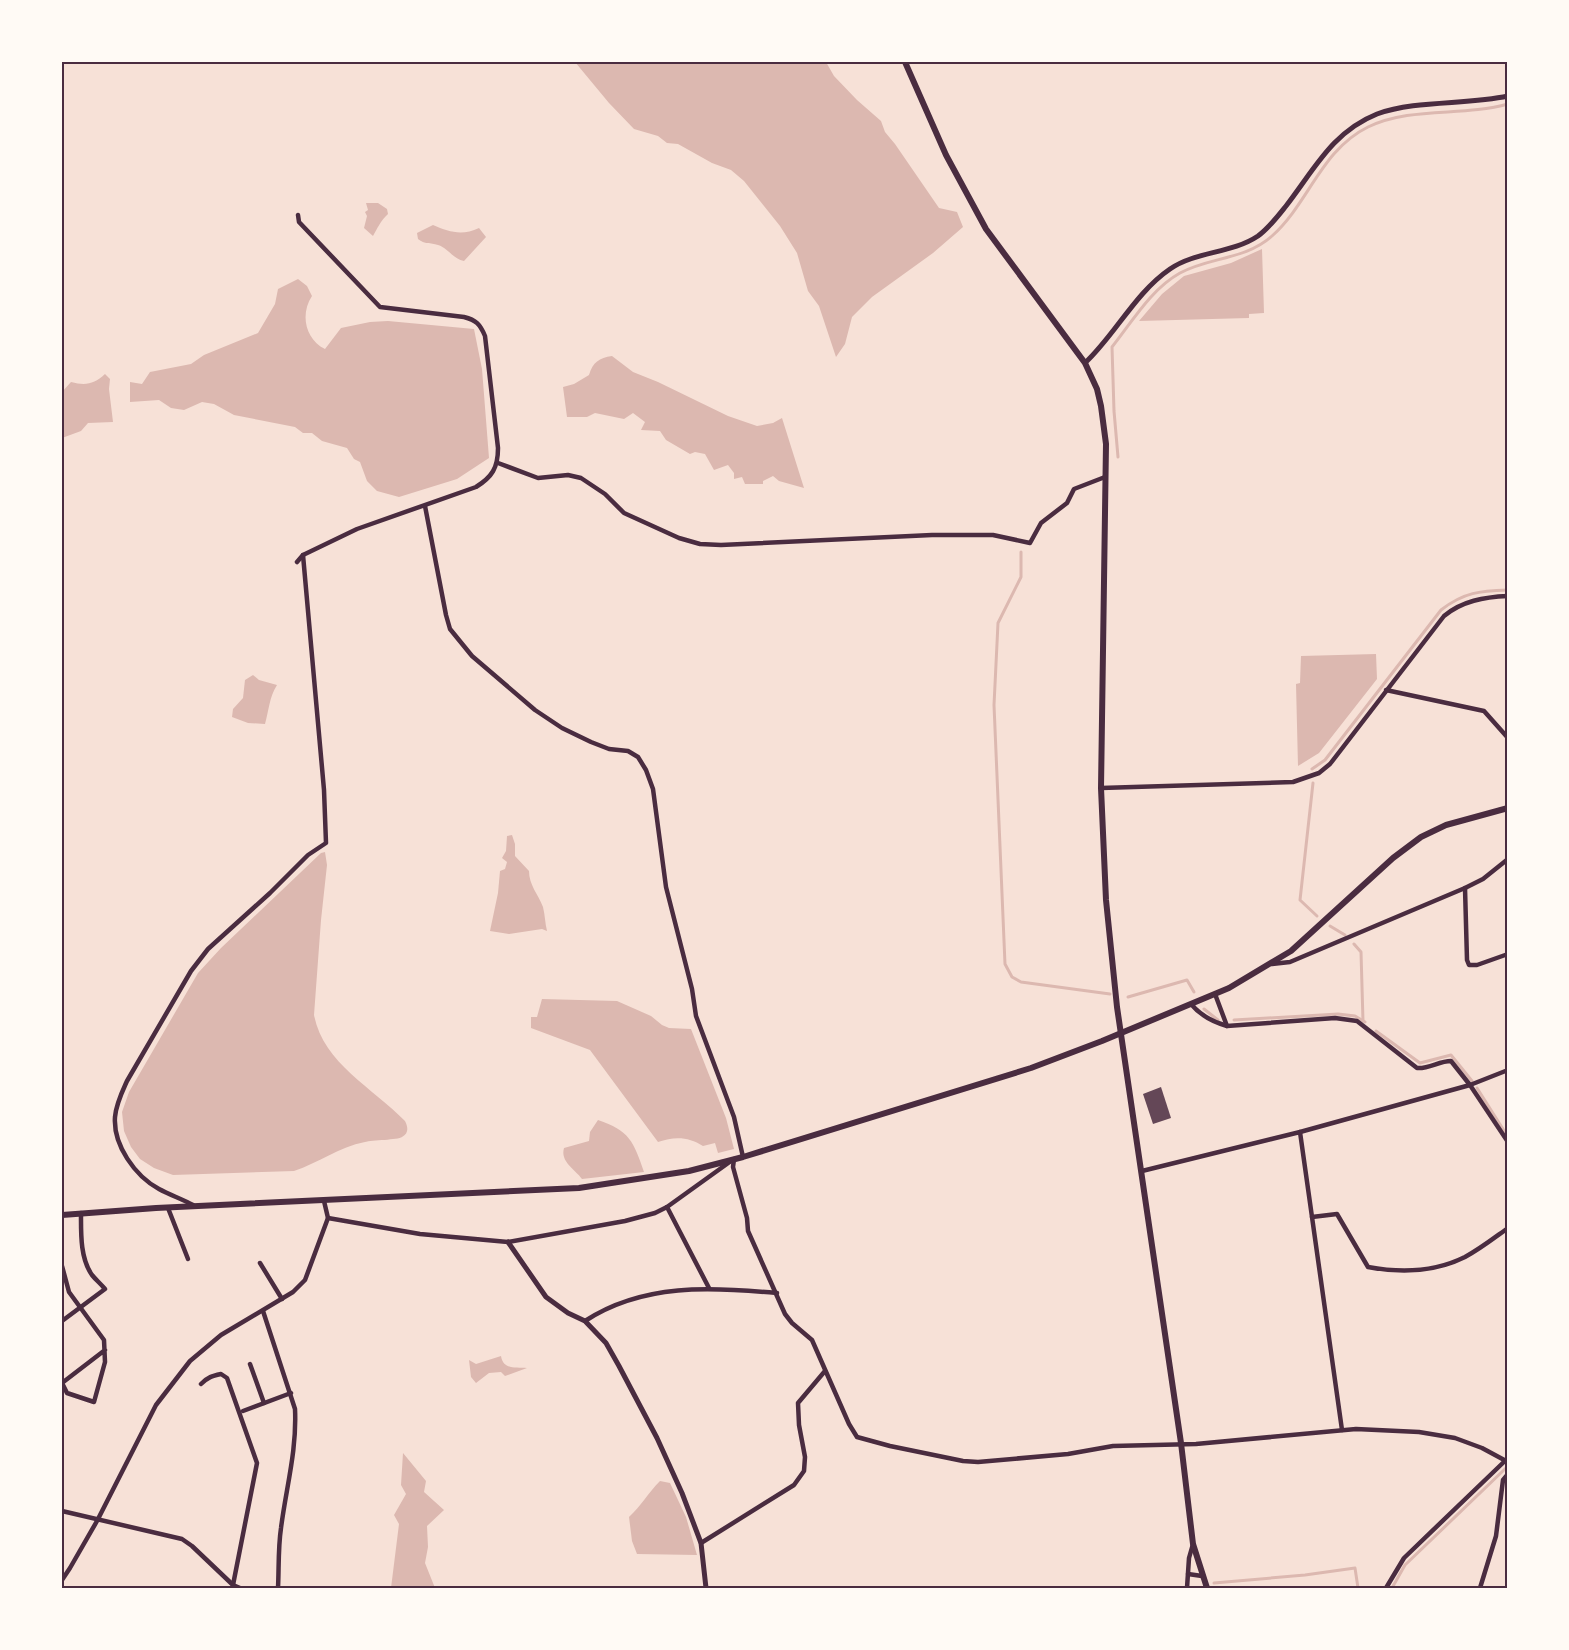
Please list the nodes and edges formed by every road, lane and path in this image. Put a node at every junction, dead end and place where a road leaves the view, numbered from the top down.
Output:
1 (905, 62) edge
2 (1508, 96) edge
3 (298, 215) dead end
4 (1085, 363) junction
5 (498, 463) junction
6 (1105, 477) junction
7 (425, 506) junction
8 (303, 555) junction
9 (297, 562) dead end
10 (1508, 596) edge
11 (1386, 690) junction
12 (1508, 738) edge
13 (1101, 788) junction
14 (1508, 808) edge
15 (1508, 859) edge
16 (1465, 888) junction
17 (1508, 954) edge
18 (1272, 964) junction
19 (1215, 994) junction
20 (1191, 1004) junction
21 (1227, 1026) junction
22 (1122, 1033) junction
23 (1508, 1070) edge
24 (1470, 1085) junction
25 (1300, 1132) junction
26 (1508, 1142) edge
27 (743, 1157) junction
28 (734, 1159) junction
29 (1142, 1172) junction
30 (324, 1201) junction
31 (195, 1207) junction
32 (667, 1207) junction
33 (168, 1208) junction
34 (81, 1213) junction
35 (62, 1215) edge
36 (1312, 1217) junction
37 (328, 1218) junction
38 (1508, 1228) edge
39 (508, 1242) junction
40 (188, 1259) dead end
41 (260, 1263) dead end
42 (62, 1266) edge
43 (709, 1288) junction
44 (777, 1293) junction
45 (282, 1299) junction
46 (80, 1307) junction
47 (263, 1311) junction
48 (62, 1321) edge
49 (585, 1321) junction
50 (105, 1350) junction
51 (250, 1364) dead end
52 (825, 1371) junction
53 (201, 1384) dead end
54 (291, 1393) junction
55 (264, 1403) junction
56 (243, 1411) dead end
57 (1342, 1430) junction
58 (1182, 1443) junction
59 (1507, 1461) edge
60 (1508, 1474) edge
61 (62, 1511) edge
62 (97, 1521) junction
63 (701, 1543) junction
64 (1193, 1545) junction
65 (1188, 1574) junction
66 (1202, 1576) junction
67 (62, 1580) edge
68 (233, 1585) junction
69 (240, 1588) edge
70 (278, 1588) edge
71 (706, 1588) edge
72 (1187, 1588) edge
73 (1207, 1588) edge
74 (1386, 1588) edge
75 (1480, 1588) edge

1 - 4 main road
2 - 4 street
3 - 5 street
4 - 6 main road
5 - 6 street
5 - 7 street
6 - 13 main road
7 - 8 street
7 - 27 street
8 - 9 street
8 - 31 street
10 - 11 street
11 - 12 street
11 - 13 street
13 - 22 main road
14 - 18 main road
15 - 16 street
16 - 17 street
16 - 18 street
18 - 19 main road
19 - 20 main road
19 - 21 street
20 - 21 street
20 - 22 main road
21 - 24 street
22 - 27 main road
22 - 29 main road
23 - 24 street
24 - 25 street
24 - 26 street
25 - 29 street
25 - 36 street
27 - 28 main road
28 - 30 main road
28 - 32 street
28 - 44 street
29 - 58 main road
30 - 31 main road
30 - 37 street
31 - 33 main road
32 - 39 street
32 - 43 street
33 - 34 main road
33 - 40 street
34 - 35 main road
34 - 46 street
36 - 38 street
36 - 57 street
37 - 39 street
37 - 45 street
39 - 49 street
41 - 45 street
42 - 46 street
43 - 44 street
43 - 49 street
44 - 52 street
45 - 47 street
46 - 48 street
46 - 50 street
47 - 54 street
47 - 62 street
49 - 63 street
50 - 50 street
51 - 55 street
52 - 58 street
52 - 63 street
53 - 68 street
54 - 55 street
54 - 70 street
55 - 56 street
57 - 58 street
57 - 59 street
58 - 64 main road
59 - 74 street
60 - 75 street
61 - 62 street
62 - 67 street
62 - 68 street
63 - 71 street
64 - 65 street
64 - 66 main road
65 - 66 street
65 - 72 street
66 - 73 main road
68 - 69 street

